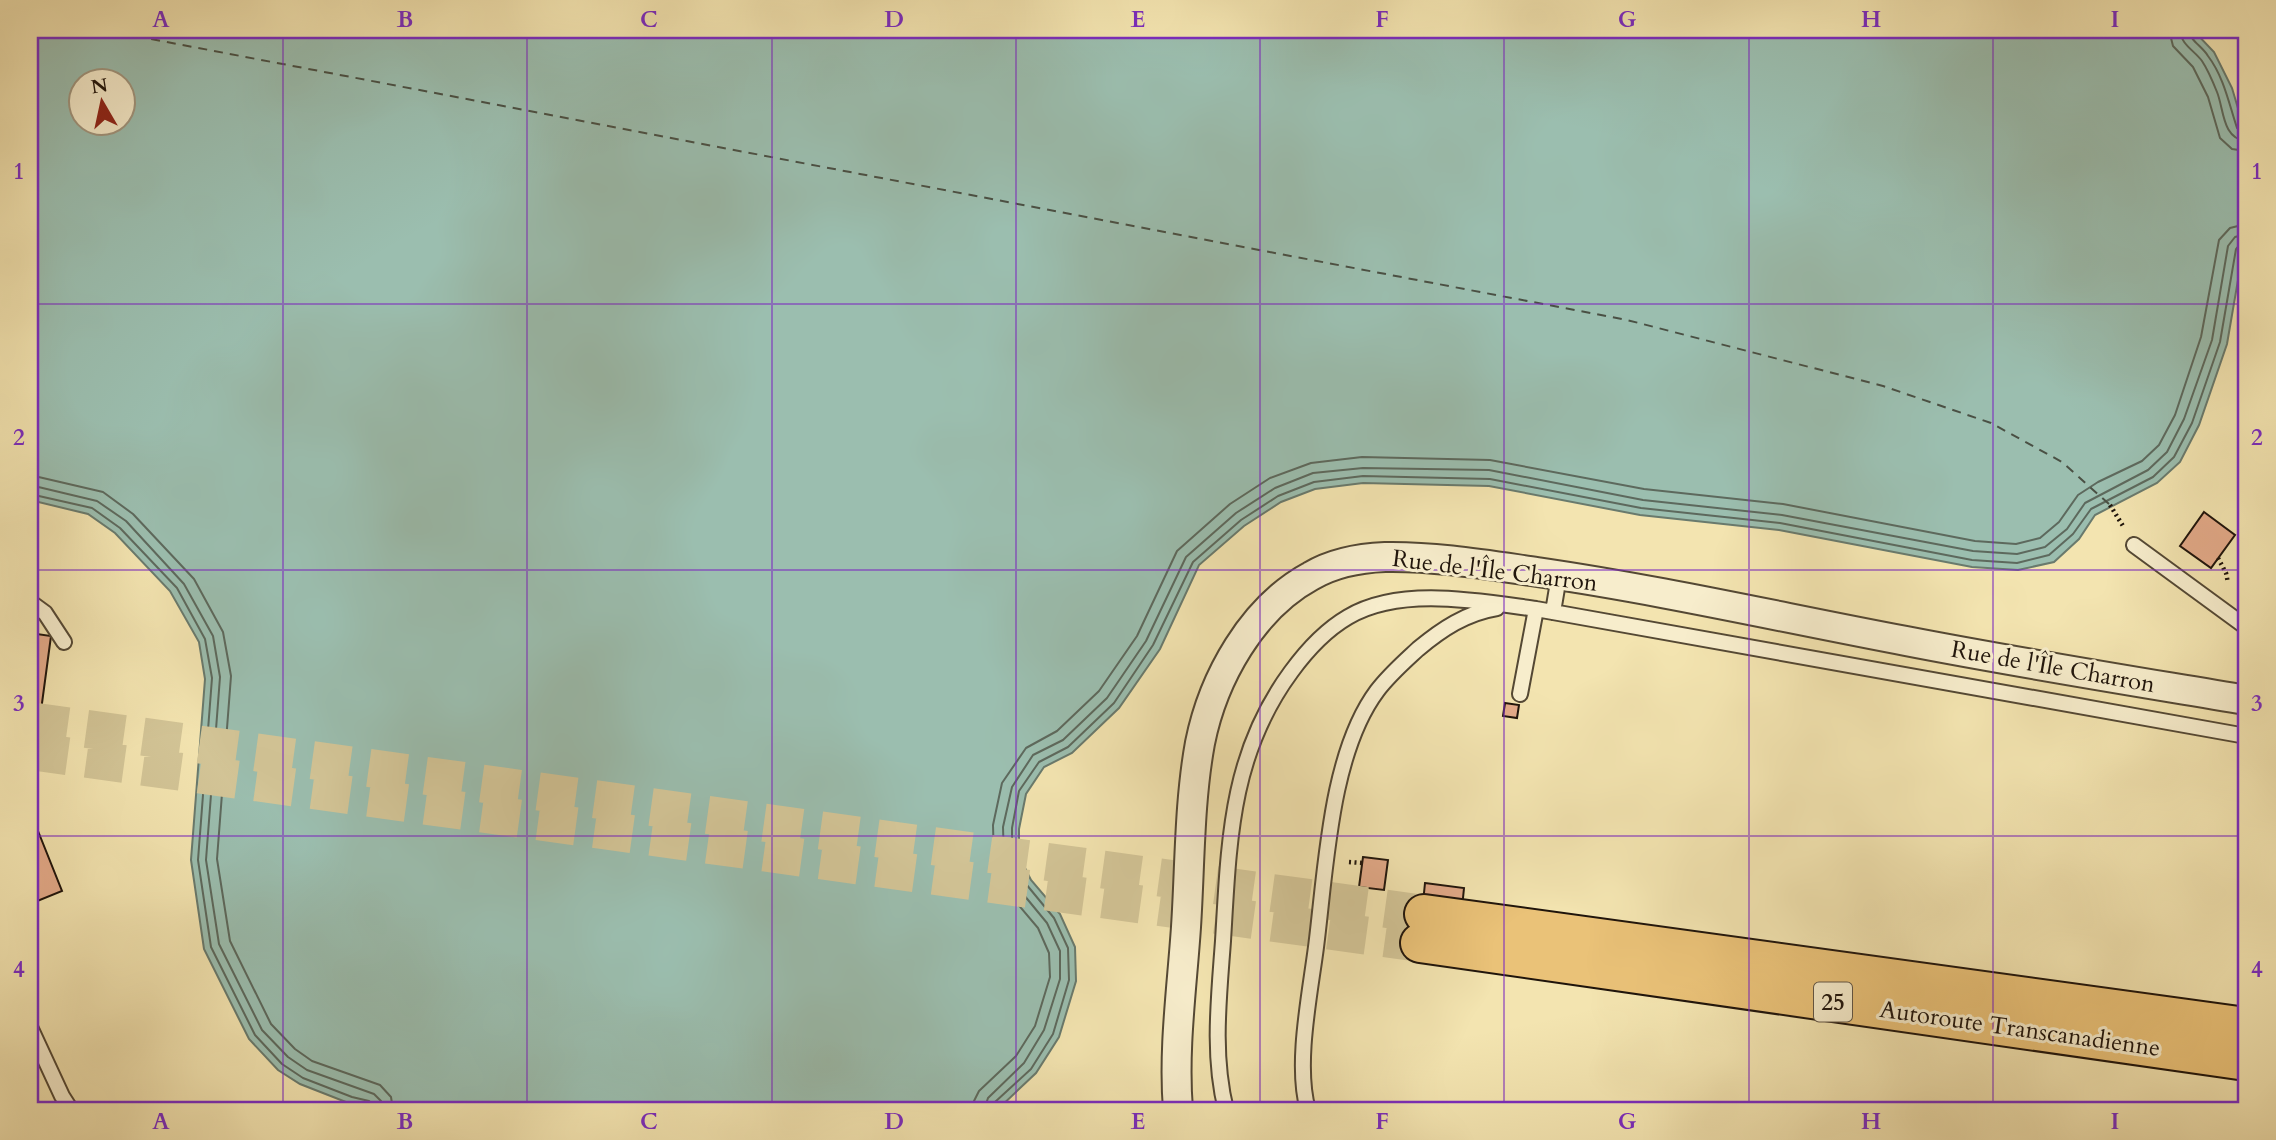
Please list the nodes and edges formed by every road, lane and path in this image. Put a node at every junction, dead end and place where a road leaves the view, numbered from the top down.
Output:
1 (2134, 545) dead end
2 (2218, 558) dead end
3 (1559, 576) junction
4 (2229, 590) dead end
5 (30, 602) edge
6 (1518, 606) junction
7 (1536, 609) junction
8 (1553, 612) junction
9 (2246, 627) edge
10 (64, 642) dead end
11 (1520, 694) dead end
12 (2246, 700) edge
13 (2246, 736) edge
14 (30, 1027) edge
15 (2246, 1027) edge
16 (2246, 1061) edge
17 (71, 1110) edge
18 (1178, 1110) edge
19 (1226, 1110) edge
20 (1308, 1110) edge

1 - 9 lane
2 - 4 path
3 - 8 lane
3 - 12 street, Rue de l'Île Charron
3 - 18 street, Rue de l'Île Charron
5 - 10 lane
6 - 7 lane
6 - 19 lane
6 - 20 lane
7 - 8 lane
7 - 11 lane
8 - 13 lane
14 - 17 lane
15 - 16 highway, Autoroute Transcanadienne / 25

